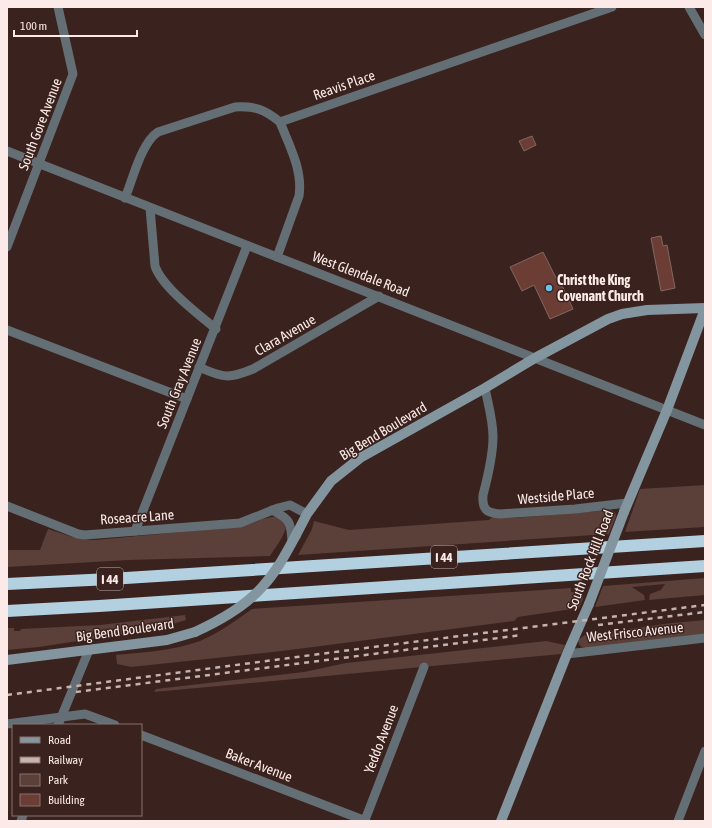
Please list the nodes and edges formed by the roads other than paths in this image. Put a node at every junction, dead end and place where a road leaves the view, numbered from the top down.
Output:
1 (58, 7) edge
2 (612, 7) edge
3 (689, 7) edge
4 (705, 35) edge
5 (280, 122) junction
6 (7, 151) edge
7 (40, 164) junction
8 (125, 198) junction
9 (150, 208) junction
10 (247, 246) junction
11 (7, 247) edge
12 (277, 257) junction
13 (379, 296) junction
14 (705, 308) edge
15 (216, 329) junction
16 (7, 330) edge
17 (535, 358) junction
18 (199, 368) junction
19 (485, 388) junction
20 (187, 399) junction
21 (667, 410) junction
22 (705, 424) edge
23 (7, 506) edge
24 (626, 508) junction
25 (272, 510) junction
26 (307, 514) junction
27 (136, 531) junction
28 (294, 538) junction
29 (705, 541) edge
30 (705, 566) edge
31 (7, 578) edge
32 (7, 584) edge
33 (37, 584) junction
34 (8, 611) edge
35 (705, 638) edge
36 (89, 650) junction
37 (568, 654) junction
38 (7, 660) edge
39 (424, 667) dead end
40 (60, 721) edge
41 (7, 724) edge
42 (112, 724) edge
43 (142, 735) edge
44 (705, 751) edge
45 (365, 821) edge
46 (501, 821) edge
47 (678, 821) edge

1 - 7 street, South Gore Avenue
2 - 5 street, Reavis Place
3 - 4 street
5 - 8 street
5 - 12 street
6 - 7 street, West Glendale Road
7 - 8 street, West Glendale Road
7 - 11 street, South Gore Avenue
8 - 9 street, West Glendale Road
9 - 10 street, West Glendale Road
9 - 15 street
10 - 12 street, West Glendale Road
10 - 15 street, South Gray Avenue
12 - 13 street, West Glendale Road
13 - 17 street, West Glendale Road
13 - 18 street, Clara Avenue
14 - 17 main road, Big Bend Boulevard
14 - 21 main road, South Rock Hill Road
15 - 18 street, South Gray Avenue
16 - 20 street
17 - 19 main road, Big Bend Boulevard
17 - 21 street, West Glendale Road
18 - 20 street, South Gray Avenue
19 - 24 street, Westside Place
19 - 26 main road, Big Bend Boulevard
20 - 27 street, South Gray Avenue
21 - 22 street, West Glendale Road
21 - 24 main road, South Rock Hill Road
23 - 27 street, Roseacre Lane
24 - 37 main road, South Rock Hill Road, bridge
25 - 26 street, Roseacre Lane
25 - 27 street, Roseacre Lane
25 - 28 street
26 - 28 main road, Big Bend Boulevard
28 - 36 main road, Big Bend Boulevard, bridge
29 - 33 highway, I 44
30 - 34 highway, I 44
31 - 33 highway
32 - 33 highway, I 44
35 - 37 street, West Frisco Avenue
36 - 38 main road, Big Bend Boulevard
36 - 40 street
37 - 46 main road, South Rock Hill Road
39 - 45 street, Yeddo Avenue
40 - 41 street
40 - 42 street
43 - 45 street, Baker Avenue
44 - 47 street

